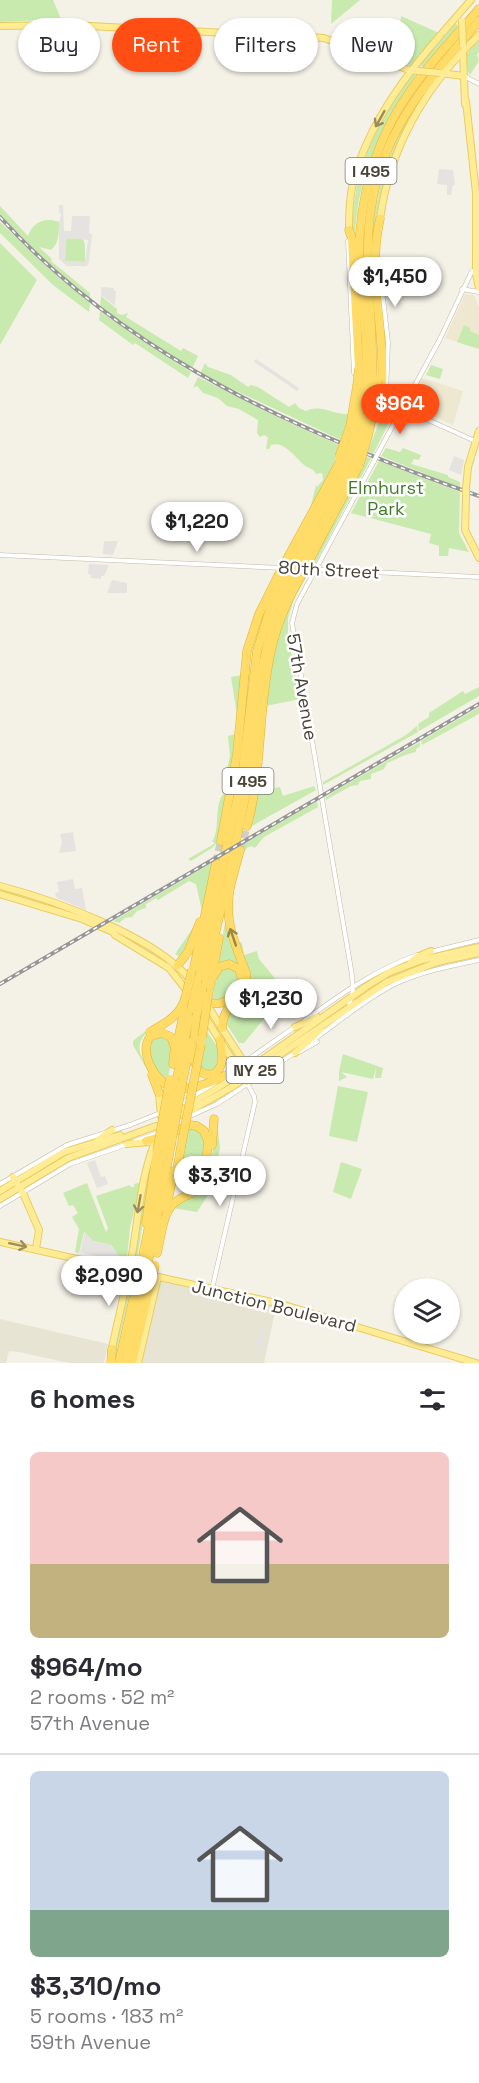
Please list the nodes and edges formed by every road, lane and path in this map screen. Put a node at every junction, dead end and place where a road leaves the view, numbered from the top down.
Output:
1 (462, 0) edge
2 (471, 0) edge
3 (479, 9) edge
4 (462, 11) junction
5 (479, 21) edge
6 (0, 26) edge
7 (479, 35) edge
8 (330, 40) edge
9 (463, 48) junction
10 (415, 70) joint
11 (414, 72) edge
12 (441, 73) junction
13 (464, 76) junction
14 (479, 84) edge
15 (380, 219) junction
16 (349, 230) joint
17 (472, 270) dead end
18 (462, 289) junction
19 (479, 290) edge
20 (368, 373) junction
21 (371, 394) junction
22 (403, 407) junction
23 (479, 431) edge
24 (360, 432) junction
25 (476, 442) junction
26 (347, 461) junction
27 (0, 555) edge
28 (479, 558) edge
29 (298, 560) junction
30 (316, 569) junction
31 (289, 577) junction
32 (479, 577) edge
33 (265, 602) junction
34 (250, 706) junction
35 (247, 826) tunnel mouth
36 (221, 841) tunnel mouth
37 (240, 850) tunnel mouth
38 (216, 863) tunnel mouth
39 (0, 885) edge
40 (230, 886) junction
41 (0, 894) edge
42 (209, 896) junction
43 (479, 940) edge
44 (479, 947) edge
45 (431, 951) junction
46 (479, 953) edge
47 (479, 960) edge
48 (410, 967) junction
49 (175, 968) junction
50 (430, 972) junction
51 (194, 974) junction
52 (353, 986) junction
53 (352, 996) junction
54 (208, 998) junction
55 (187, 1003) junction
56 (336, 1007) junction
57 (348, 1007) junction
58 (347, 1015) junction
59 (196, 1017) junction
60 (326, 1023) junction
61 (295, 1027) junction
62 (222, 1028) junction
63 (220, 1040) junction
64 (317, 1042) dead end
65 (295, 1053) junction
66 (173, 1064) junction
67 (245, 1065) junction
68 (239, 1069) junction
69 (226, 1075) junction
70 (255, 1078) junction
71 (176, 1080) junction
72 (248, 1083) junction
73 (159, 1093) joint
74 (217, 1104) junction
75 (161, 1112) junction
76 (190, 1116) dead end
77 (214, 1119) joint
78 (112, 1130) junction
79 (156, 1130) junction
80 (146, 1141) junction
81 (93, 1143) junction
82 (127, 1144) junction
83 (161, 1148) junction
84 (180, 1150) junction
85 (61, 1169) junction
86 (39, 1176) junction
87 (0, 1184) edge
88 (18, 1185) junction
89 (0, 1191) edge
90 (0, 1199) edge
91 (0, 1206) edge
92 (0, 1242) edge
93 (36, 1249) junction
94 (157, 1253) junction
95 (148, 1263) junction
96 (129, 1270) junction
97 (158, 1277) junction
98 (143, 1287) junction
99 (212, 1289) junction
100 (112, 1349) joint
101 (110, 1363) edge
102 (118, 1363) edge
103 (126, 1363) edge
104 (132, 1363) edge
105 (138, 1363) edge
106 (476, 1363) edge

1 - 2 main road
1 - 4 main road
2 - 4 main road
3 - 20 highway, I 495
4 - 9 main road, bridge
4 - 10 main road
5 - 20 highway, I 495
6 - 8 main road
7 - 9 main road
9 - 12 main road
9 - 13 main road
10 - 12 main road, bridge
11 -> 16 main road
12 - 13 main road
12 - 15 main road
13 - 14 street
13 - 19 main road
15 - 20 highway
15 - 21 street
16 - 20 highway
17 - 18 street, 57th Avenue
18 - 19 street
18 - 22 street, 57th Avenue
20 - 21 highway, bridge
20 - 21 highway, bridge
20 - 21 street
21 - 22 street
21 - 24 highway
21 - 24 highway
22 - 25 street
22 - 30 street, 57th Avenue, bridge
23 - 25 main road
24 - 26 highway, bridge
24 - 26 highway, bridge
25 - 28 main road, bridge
26 - 29 highway, I 495
26 - 29 highway
27 - 30 street, 80th Street
29 - 31 highway, I 495, bridge
29 - 31 highway, bridge
30 - 32 street, 80th Street
30 - 52 street, 57th Avenue
31 - 33 highway
31 - 34 highway, I 495
31 - 35 highway
31 - 59 highway, I 495, bridge
33 - 34 highway
33 - 36 highway
34 - 51 highway, I 495
37 - 40 highway
38 - 42 highway
39 - 49 main road
40 - 54 highway
62 -> 40 highway
41 - 49 main road
42 - 49 highway
42 - 51 highway
43 - 45 street
44 - 48 main road, NY 25
45 - 48 main road
45 - 52 street
46 - 48 main road, NY 25
47 - 50 street
48 - 50 main road
48 - 53 main road, NY 25
48 - 57 main road, NY 25
49 - 54 main road
49 - 63 main road
50 - 58 street
51 - 55 highway, bridge
52 - 53 street, 57th Avenue
52 - 61 street
53 - 56 main road, NY 25
53 - 57 street, 57th Avenue
54 - 54 highway
54 - 62 main road
54 - 84 highway, bridge
55 - 66 highway
55 - 71 highway, I 495
55 - 73 highway
56 - 60 main road, NY 25
56 - 61 main road
57 - 58 street, 57th Avenue
57 - 60 main road, NY 25
58 - 65 street
59 - 63 highway
59 - 71 highway, I 495
60 - 65 main road
61 - 67 street
62 - 67 main road
63 - 68 main road
64 - 65 street
65 - 70 street
66 - 69 highway
66 - 71 highway
67 - 68 street
67 - 70 main road, bridge
68 - 69 street
68 - 72 main road, bridge
69 - 75 street
70 - 72 street
71 - 83 highway, I 495, bridge
72 - 74 street
72 - 99 street
73 - 75 main road
74 - 76 street
74 - 77 street
75 - 78 street
75 - 79 main road
77 - 94 highway
78 - 81 main road
78 - 88 street
79 - 80 highway
79 - 81 main road
79 - 82 street
79 - 83 main road
79 - 84 highway
79 - 86 main road
80 - 82 main road
80 - 83 main road
81 - 88 main road
82 - 85 street
83 - 95 highway, I 495
83 - 95 highway, I 495
83 -> 96 main road
84 - 94 highway
85 - 86 main road
85 - 88 street
86 - 88 main road
87 - 88 street
88 - 89 main road
88 - 90 main road
88 - 91 street
88 - 93 main road
92 -> 93 main road, Junction Boulevard
93 - 96 main road, Junction Boulevard
94 - 95 highway
95 - 98 highway, bridge
95 - 98 highway, I 495, bridge
96 - 97 main road, Junction Boulevard
96 - 100 main road
97 - 99 main road, Junction Boulevard
97 - 105 main road
98 - 102 highway, I 495
98 - 103 highway, I 495
98 - 104 highway
99 - 106 main road, Junction Boulevard
100 - 101 highway

